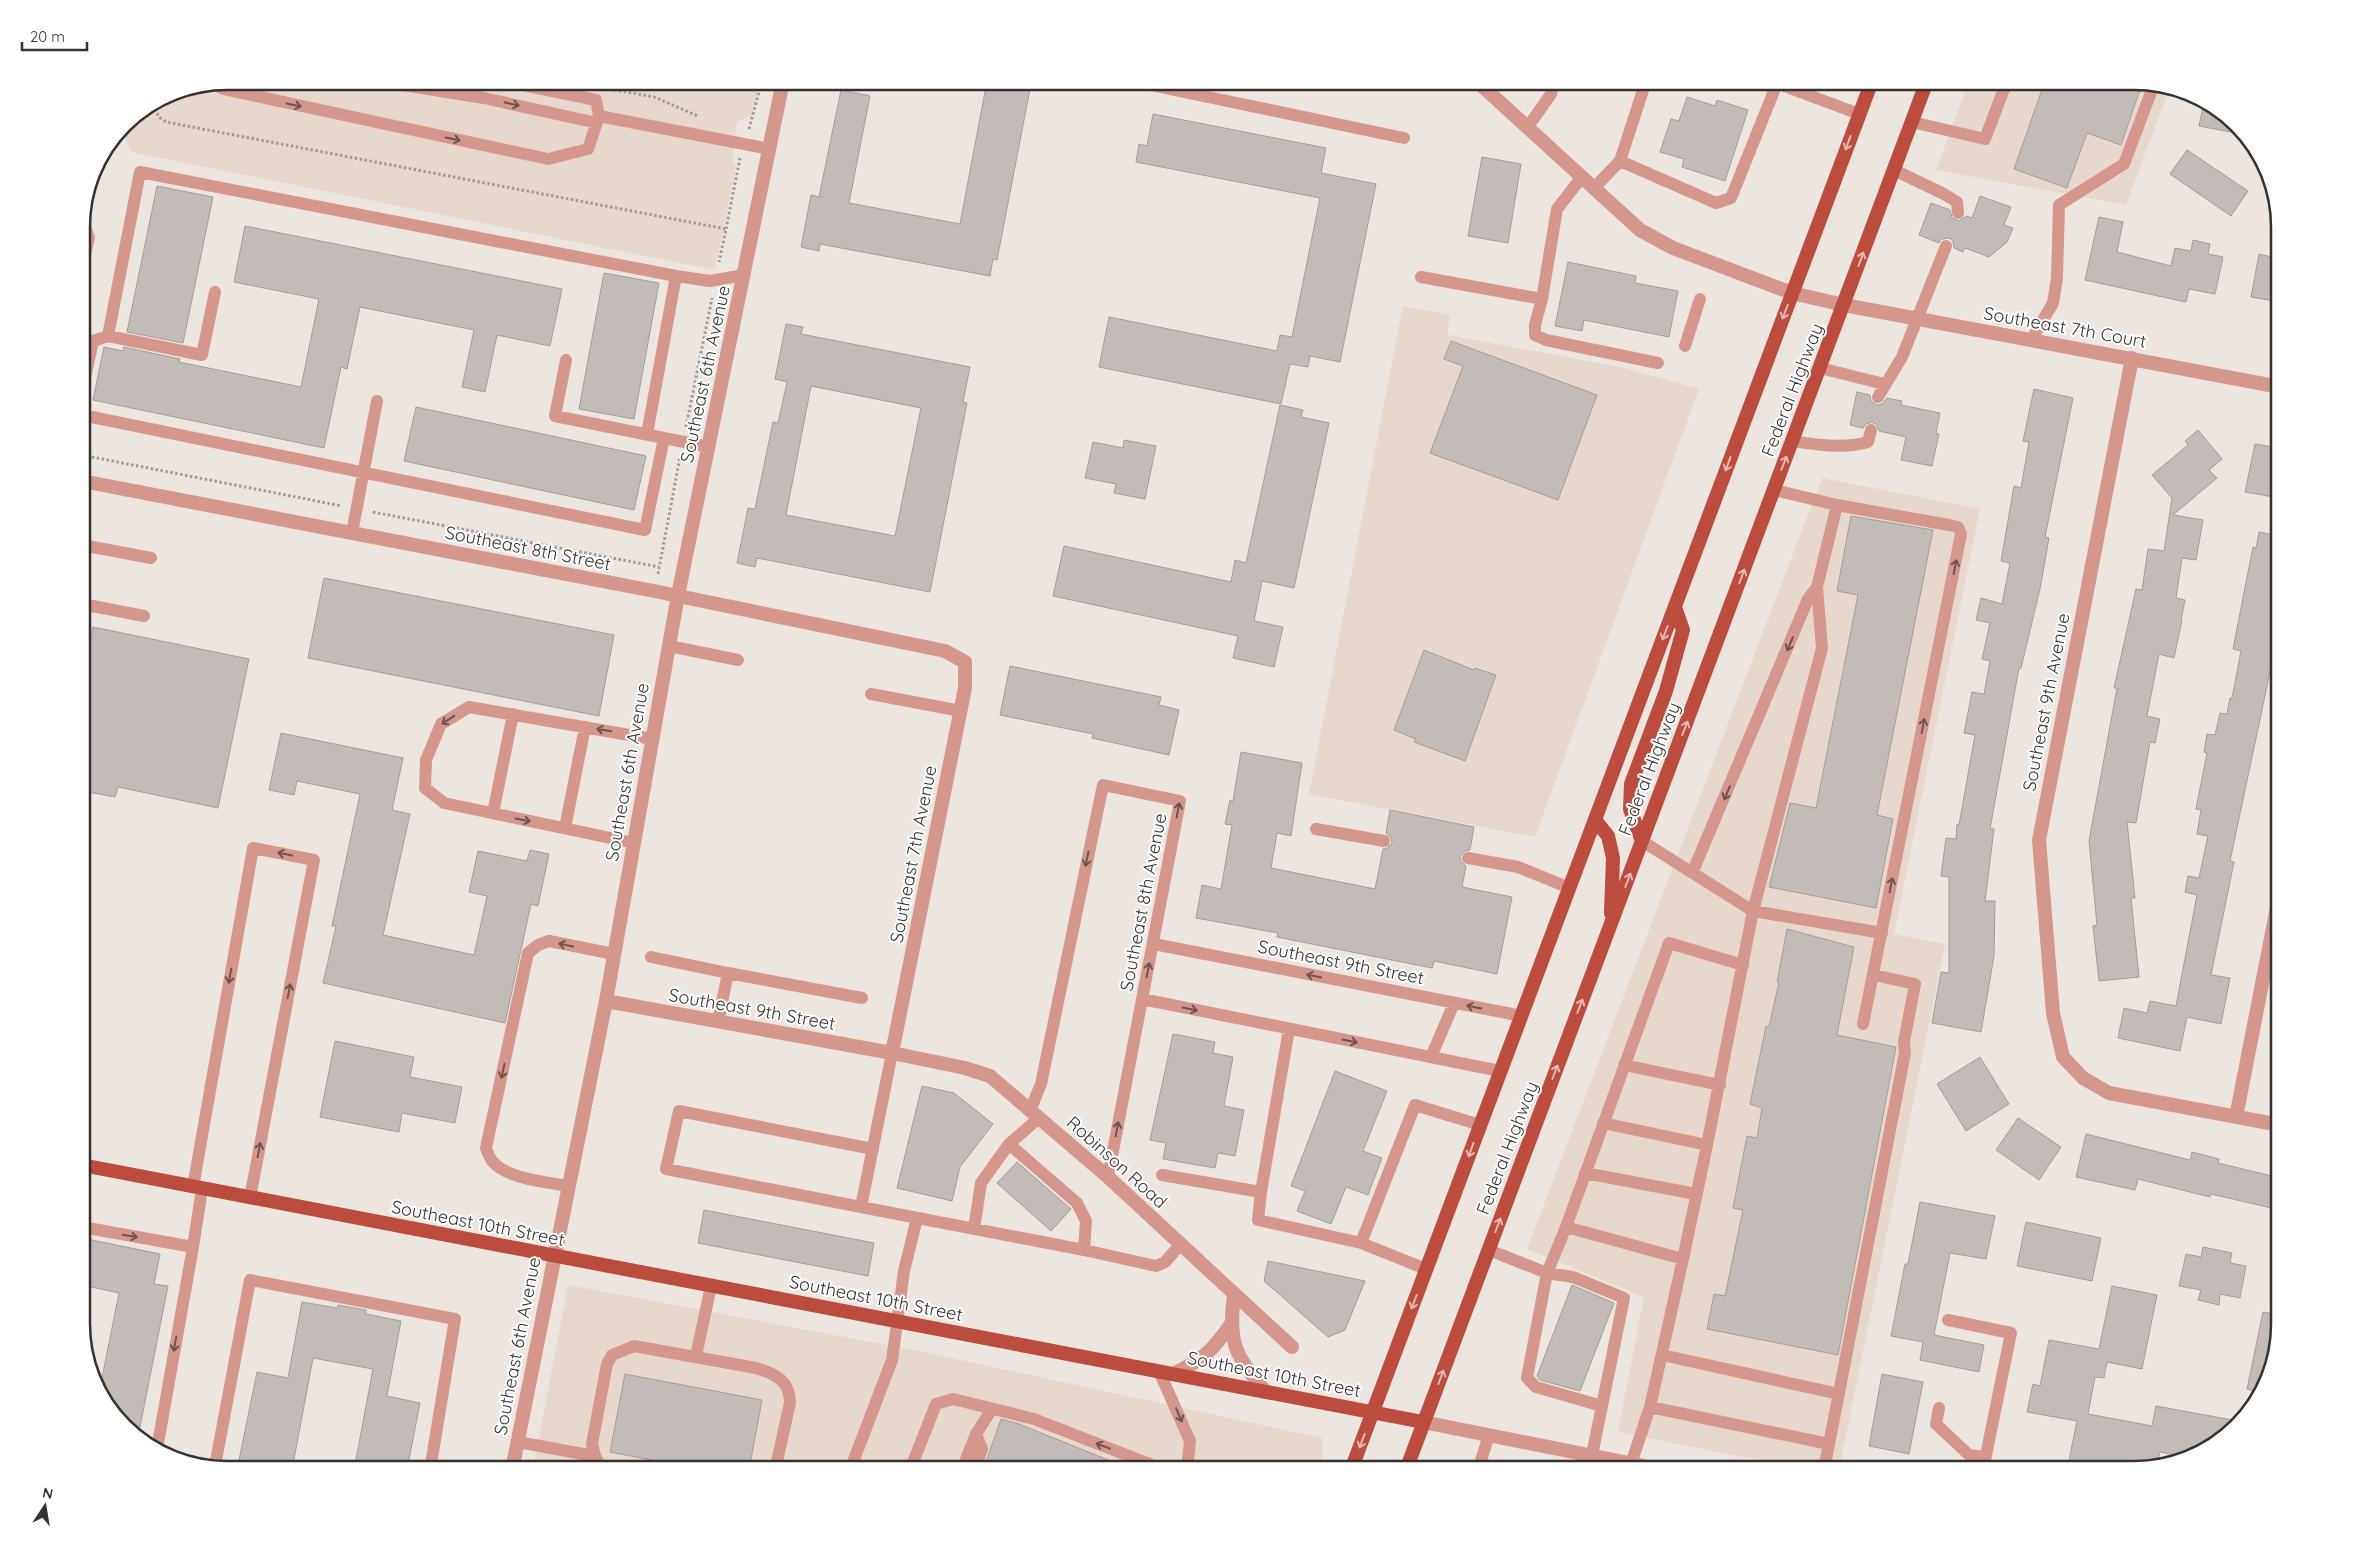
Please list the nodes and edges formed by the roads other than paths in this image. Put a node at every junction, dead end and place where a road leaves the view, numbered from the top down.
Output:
1 (228, 90) edge
2 (431, 90) edge
3 (547, 90) edge
4 (781, 90) edge
5 (1174, 90) edge
6 (1485, 90) edge
7 (1552, 90) edge
8 (1643, 90) edge
9 (1772, 90) edge
10 (1796, 90) edge
11 (1868, 90) edge
12 (1924, 90) edge
13 (2004, 90) edge
14 (2152, 91) edge
15 (1859, 114) junction
16 (598, 119) junction
17 (1912, 122) junction
18 (1527, 128) junction
19 (1404, 138) dead end
20 (770, 149) junction
21 (1620, 161) junction
22 (1894, 170) junction
23 (1582, 177) junction
24 (1594, 188) junction
25 (1958, 213) dead end
26 (1946, 246) dead end
27 (744, 275) junction
28 (676, 276) junction
29 (1421, 277) dead end
30 (215, 292) dead end
31 (1792, 294) junction
32 (1542, 299) junction
33 (1700, 299) dead end
34 (1844, 305) junction
35 (1917, 318) junction
36 (108, 336) junction
37 (2032, 339) junction
38 (1685, 346) dead end
39 (90, 355) edge
40 (2132, 358) junction
41 (566, 360) dead end
42 (1658, 363) dead end
43 (1820, 368) junction
44 (1884, 384) junction
45 (2271, 385) edge
46 (1878, 397) dead end
47 (377, 401) dead end
48 (90, 417) edge
49 (1871, 430) dead end
50 (647, 434) junction
51 (664, 438) junction
52 (1793, 441) junction
53 (709, 447) junction
54 (363, 473) junction
55 (90, 483) edge
56 (1774, 490) junction
57 (1837, 505) junction
58 (352, 533) junction
59 (90, 546) edge
60 (152, 558) dead end
61 (1816, 587) junction
62 (678, 596) junction
63 (90, 606) edge
64 (1675, 607) junction
65 (144, 616) dead end
66 (668, 646) junction
67 (738, 660) dead end
68 (965, 662) joint
69 (871, 694) dead end
70 (961, 712) junction
71 (513, 714) junction
72 (585, 727) junction
73 (652, 739) junction
74 (493, 813) junction
75 (1595, 820) junction
76 (565, 828) junction
77 (1316, 829) dead end
78 (1384, 841) dead end
79 (1642, 841) junction
80 (634, 843) junction
81 (1468, 858) dead end
82 (1693, 871) junction
83 (1570, 888) junction
84 (1753, 911) junction
85 (1610, 926) junction
86 (1882, 933) junction
87 (2271, 938) edge
88 (1154, 944) junction
89 (614, 954) junction
90 (651, 957) dead end
91 (1743, 965) junction
92 (728, 973) junction
93 (1874, 975) junction
94 (862, 998) dead end
95 (1142, 999) junction
96 (606, 1001) junction
97 (1454, 1003) junction
98 (1522, 1016) junction
99 (718, 1022) junction
100 (1863, 1024) dead end
101 (1289, 1029) junction
102 (892, 1053) junction
103 (1431, 1057) junction
104 (1624, 1065) junction
105 (1500, 1071) junction
106 (1720, 1085) junction
107 (1035, 1114) junction
108 (2236, 1116) junction
109 (1602, 1123) junction
110 (2271, 1123) edge
111 (1480, 1125) junction
112 (1009, 1144) junction
113 (1707, 1145) junction
114 (873, 1149) junction
115 (90, 1167) edge
116 (1585, 1173) junction
117 (1162, 1175) dead end
118 (1108, 1177) junction
119 (568, 1186) junction
120 (197, 1188) junction
121 (1261, 1192) junction
122 (1696, 1194) junction
123 (250, 1198) junction
124 (861, 1207) junction
125 (917, 1218) junction
126 (1566, 1227) junction
127 (90, 1228) edge
128 (974, 1229) junction
129 (1361, 1243) junction
130 (1180, 1245) junction
131 (192, 1247) junction
132 (1084, 1250) junction
133 (1489, 1250) junction
134 (553, 1257) junction
135 (1683, 1259) junction
136 (1426, 1269) junction
137 (1547, 1273) junction
138 (711, 1286) junction
139 (1234, 1295) junction
140 (1948, 1320) dead end
141 (898, 1321) junction
142 (1231, 1324) junction
143 (1292, 1347) dead end
144 (1662, 1355) junction
145 (696, 1356) junction
146 (1159, 1371) junction
147 (1175, 1373) junction
148 (1265, 1391) junction
149 (1839, 1394) junction
150 (1602, 1406) junction
151 (1650, 1407) junction
152 (992, 1408) junction
153 (1939, 1408) dead end
154 (1372, 1412) junction
155 (1423, 1422) junction
156 (976, 1434) junction
157 (1489, 1435) junction
158 (158, 1442) edge
159 (518, 1442) junction
160 (1829, 1444) junction
161 (1592, 1455) junction
162 (594, 1456) junction
163 (216, 1460) edge
164 (431, 1461) edge
165 (514, 1461) edge
166 (597, 1461) edge
167 (777, 1461) edge
168 (853, 1461) edge
169 (914, 1461) edge
170 (966, 1461) edge
171 (977, 1461) edge
172 (1142, 1461) edge
173 (1188, 1461) edge
174 (1354, 1461) edge
175 (1409, 1461) edge
176 (1481, 1461) edge
177 (1613, 1461) edge
178 (1632, 1461) edge
179 (1826, 1461) edge
180 (1979, 1461) edge
181 (1985, 1461) edge

1 -> 16 lane
2 -> 16 lane
3 - 16 lane
4 - 20 street, Southeast 6th Avenue
5 - 19 lane
6 - 18 street, Southeast 7th Court
7 - 18 lane
8 - 21 lane
9 - 21 lane
10 - 15 lane
11 - 15 main road, Federal Highway
12 - 17 main road, Federal Highway
13 - 17 lane
14 - 37 lane
15 -> 31 main road, Federal Highway
16 - 20 lane
17 - 22 main road, Federal Highway
18 - 23 street, Southeast 7th Court
20 - 27 street, Southeast 6th Avenue
21 - 24 lane
22 - 25 lane
34 -> 22 main road, Federal Highway
23 - 24 street, Southeast 7th Court
23 - 32 lane
24 - 31 street, Southeast 7th Court
26 - 35 lane
27 - 28 lane
27 - 53 street, Southeast 6th Avenue
28 - 36 lane
28 - 50 lane
29 - 32 lane
30 - 36 lane
31 - 34 street, Southeast 7th Court
31 -> 64 main road, Federal Highway
32 - 42 lane
33 - 38 lane
34 - 35 street, Southeast 7th Court
34 - 43 main road, Federal Highway
35 - 37 street, Southeast 7th Court
35 - 44 lane
36 - 39 lane
37 - 40 street, Southeast 7th Court
40 - 45 street, Southeast 7th Court
40 - 108 street, Southeast 9th Avenue
41 - 50 lane
43 - 44 lane
43 - 52 main road, Federal Highway
44 - 46 lane
47 - 54 lane
48 - 54 lane
49 - 52 lane
50 - 51 lane
51 - 53 lane
51 - 54 lane
56 -> 52 main road, Federal Highway
53 - 62 street, Southeast 6th Avenue
54 - 58 lane
55 - 58 street, Southeast 8th Street
56 - 57 lane
79 -> 56 main road, Federal Highway
57 - 61 lane
86 -> 57 lane
58 - 62 street, Southeast 8th Street
59 - 60 lane
61 -> 82 lane
61 - 84 lane
62 - 66 street, Southeast 6th Avenue
62 - 68 street, Southeast 8th Street
63 - 65 lane
64 -> 75 main road, Federal Highway
64 - 79 main road
66 - 67 lane
66 - 73 street, Southeast 6th Avenue
68 - 70 street, Southeast 7th Avenue
69 - 70 lane
70 - 102 street, Southeast 7th Avenue
71 - 72 lane
71 - 74 lane
71 -> 74 lane
73 -> 72 lane
72 - 76 lane
73 - 80 street, Southeast 6th Avenue
74 -> 76 lane
75 - 83 main road, Federal Highway
75 - 85 main road
76 - 80 lane
77 - 78 lane
79 - 82 lane
85 -> 79 main road, Federal Highway
80 - 89 street, Southeast 6th Avenue
81 - 83 lane
82 - 84 lane
83 - 98 main road, Federal Highway
84 - 86 lane
84 - 91 lane
133 -> 85 main road, Federal Highway
86 - 93 lane
87 - 108 street
95 -> 88 lane, Southeast 8th Avenue
97 -> 88 lane, Southeast 9th Street
88 -> 107 lane, Southeast 8th Avenue
89 - 96 street, Southeast 6th Avenue
89 -> 119 lane
90 - 92 lane
91 - 104 lane
91 - 106 lane
92 - 94 lane
92 - 99 lane
93 - 100 lane
93 - 149 lane
95 -> 101 lane
118 -> 95 lane, Southeast 8th Avenue
96 - 99 street, Southeast 9th Street
96 - 119 street, Southeast 6th Avenue
98 -> 97 lane, Southeast 9th Street
97 - 103 lane
98 - 105 main road, Federal Highway
99 - 102 street, Southeast 9th Street
101 -> 103 lane
101 - 121 lane
102 - 107 street, Robinson Road
102 - 114 lane
103 - 105 lane
104 - 106 lane
104 - 109 lane
105 - 111 main road, Federal Highway
106 - 113 lane
107 - 112 lane
107 - 118 street, Robinson Road
108 - 110 street
109 - 113 lane
109 - 116 lane
111 - 129 lane
111 -> 136 main road, Federal Highway
112 - 128 lane
112 - 132 lane
113 - 122 lane
114 - 124 lane
114 - 124 lane
115 - 120 main road, Southeast 10th Street
116 - 122 lane
116 - 126 lane
117 - 121 lane
118 - 130 street, Robinson Road
119 - 134 street, Southeast 6th Avenue
120 - 123 main road, Southeast 10th Street
123 -> 120 lane
120 - 131 lane
121 - 129 lane
122 - 135 lane
123 - 134 main road, Southeast 10th Street
124 - 125 lane
125 - 128 lane
125 - 141 lane
126 - 135 lane
126 - 137 lane
127 -> 131 lane
128 - 132 lane
129 - 136 lane
130 - 132 lane
130 - 139 street, Robinson Road
131 -> 158 lane
133 - 137 lane
155 -> 133 main road, Federal Highway
134 - 138 main road, Southeast 10th Street
134 - 159 street, Southeast 6th Avenue
135 - 144 lane
136 -> 154 main road, Federal Highway
137 - 150 lane
137 - 150 lane
138 - 141 main road, Southeast 10th Street
138 - 145 lane
139 - 142 street
139 - 143 street, Robinson Road
140 - 181 lane
141 - 146 main road, Southeast 10th Street
141 - 168 lane
142 - 147 street
142 - 148 street
144 - 149 lane
144 - 151 lane
145 - 162 lane
145 - 167 lane
146 - 147 main road, Southeast 10th Street
146 -> 173 lane
147 - 148 main road, Southeast 10th Street
148 - 154 main road, Southeast 10th Street
149 - 160 lane
150 - 161 lane
151 - 160 lane
151 - 178 lane
152 - 156 lane
152 - 169 lane
172 -> 152 lane
153 - 180 lane
154 - 155 main road, Southeast 10th Street
154 -> 174 main road, Federal Highway
155 - 157 street, Southeast 10th Street
155 - 175 main road, Federal Highway
156 - 170 lane
156 - 171 lane
157 - 161 street, Southeast 10th Street
157 - 176 lane
159 - 162 lane
159 - 165 street, Southeast 6th Avenue
160 - 179 lane
161 - 177 street, Southeast 10th Street
162 - 166 lane
163 - 164 lane

